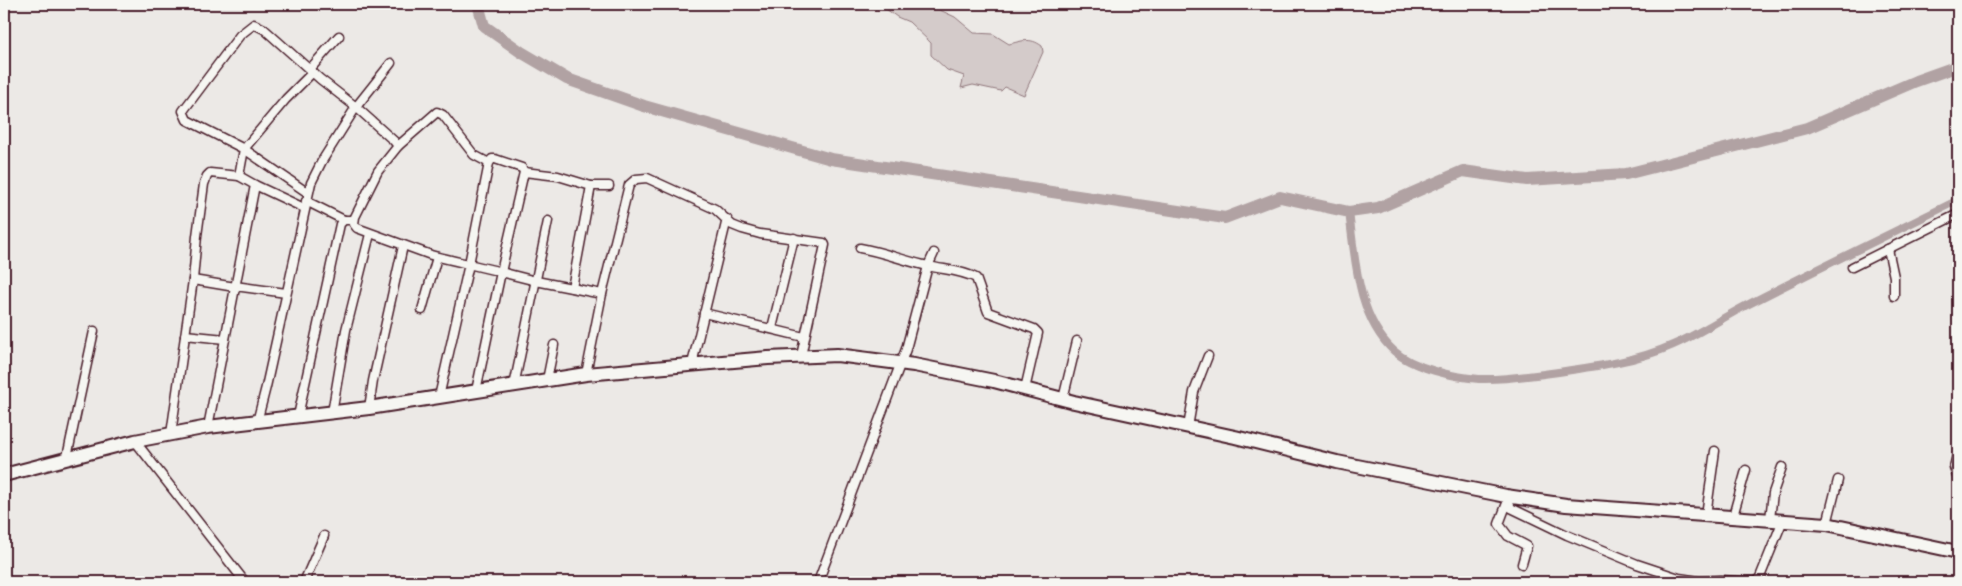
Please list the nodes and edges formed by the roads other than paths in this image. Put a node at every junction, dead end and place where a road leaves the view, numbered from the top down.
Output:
1 (339, 36) dead end
2 (391, 63) dead end
3 (312, 71) junction
4 (356, 108) junction
5 (398, 146) junction
6 (244, 149) junction
7 (488, 163) junction
8 (524, 172) junction
9 (239, 176) junction
10 (255, 185) junction
11 (591, 186) junction
12 (609, 186) dead end
13 (308, 193) junction
14 (305, 205) junction
15 (1958, 214) edge
16 (727, 219) junction
17 (344, 220) junction
18 (354, 220) junction
19 (548, 221) dead end
20 (370, 234) junction
21 (794, 238) junction
22 (403, 246) junction
23 (860, 248) dead end
24 (1888, 250) junction
25 (934, 253) dead end
26 (437, 257) junction
27 (469, 264) junction
28 (928, 266) junction
29 (1852, 267) dead end
30 (501, 272) junction
31 (193, 280) junction
32 (536, 281) junction
33 (235, 286) junction
34 (572, 288) junction
35 (286, 293) junction
36 (602, 294) junction
37 (1894, 296) dead end
38 (422, 310) dead end
39 (704, 313) junction
40 (772, 328) junction
41 (94, 331) dead end
42 (185, 335) junction
43 (804, 336) junction
44 (225, 339) junction
45 (1077, 341) dead end
46 (554, 345) dead end
47 (801, 356) junction
48 (1208, 356) dead end
49 (900, 363) junction
50 (692, 364) junction
51 (586, 374) junction
52 (547, 380) junction
53 (514, 386) junction
54 (1026, 389) junction
55 (476, 391) junction
56 (439, 397) junction
57 (1063, 399) junction
58 (369, 408) junction
59 (332, 413) junction
60 (298, 416) junction
61 (257, 422) junction
62 (208, 427) junction
63 (1188, 427) junction
64 (171, 434) junction
65 (135, 440) junction
66 (1715, 451) dead end
67 (1958, 452) edge
68 (67, 457) junction
69 (1782, 467) dead end
70 (1746, 470) dead end
71 (4, 475) edge
72 (1958, 478) edge
73 (1838, 480) dead end
74 (1506, 500) junction
75 (1706, 514) junction
76 (1732, 516) junction
77 (1776, 519) junction
78 (1827, 524) junction
79 (324, 536) dead end
80 (1958, 552) edge
81 (1522, 564) dead end
82 (245, 582) edge
83 (304, 582) edge
84 (818, 582) edge
85 (1757, 582) edge

1 - 3 street
2 - 4 street
3 - 4 street
3 - 6 street
3 - 6 street
4 - 5 street
4 - 13 street
5 - 7 street
5 - 18 street
6 - 9 street
6 - 13 street
7 - 8 street
7 - 27 street
8 - 11 street
8 - 30 street
9 - 10 street
9 - 31 street
10 - 14 street
10 - 33 street
11 - 12 street
11 - 34 street
13 - 14 street
14 - 17 street
14 - 35 street
15 - 24 street
16 - 21 street
16 - 36 street
16 - 39 street
17 - 18 street
17 - 60 street
18 - 20 street
19 - 32 street
20 - 22 street
20 - 59 street
21 - 40 street
21 - 43 street
22 - 26 street
22 - 58 street
23 - 28 street
24 - 29 street
24 - 37 street
25 - 28 street
26 - 27 street
26 - 38 street
27 - 30 street
27 - 56 street
28 - 49 street
28 - 54 street
30 - 32 street
30 - 55 street
31 - 33 street
31 - 42 street
32 - 34 street
32 - 53 street
33 - 35 street
33 - 44 street
34 - 36 street
35 - 61 street
36 - 51 street
39 - 40 street
39 - 50 street
40 - 43 street
41 - 68 street
42 - 44 street
42 - 64 street
43 - 47 street
44 - 62 street
45 - 57 street
46 - 52 street
47 - 49 main road
47 - 50 main road
48 - 63 street
49 - 54 main road
49 - 84 street
50 - 51 main road
51 - 52 main road
52 - 53 main road
53 - 55 main road
54 - 57 main road
55 - 56 main road
56 - 58 main road
57 - 63 main road
58 - 59 main road
59 - 60 main road
60 - 61 main road
61 - 62 main road
62 - 64 main road
63 - 74 main road
64 - 65 main road
65 - 68 main road
65 - 82 street
66 - 75 street
67 - 72 street
68 - 71 main road
69 - 77 street
70 - 76 street
73 - 78 street
74 - 75 main road
74 - 81 street
74 - 85 street
75 - 76 main road
76 - 77 main road
77 - 78 main road
77 - 85 street
78 - 80 main road
79 - 83 street

